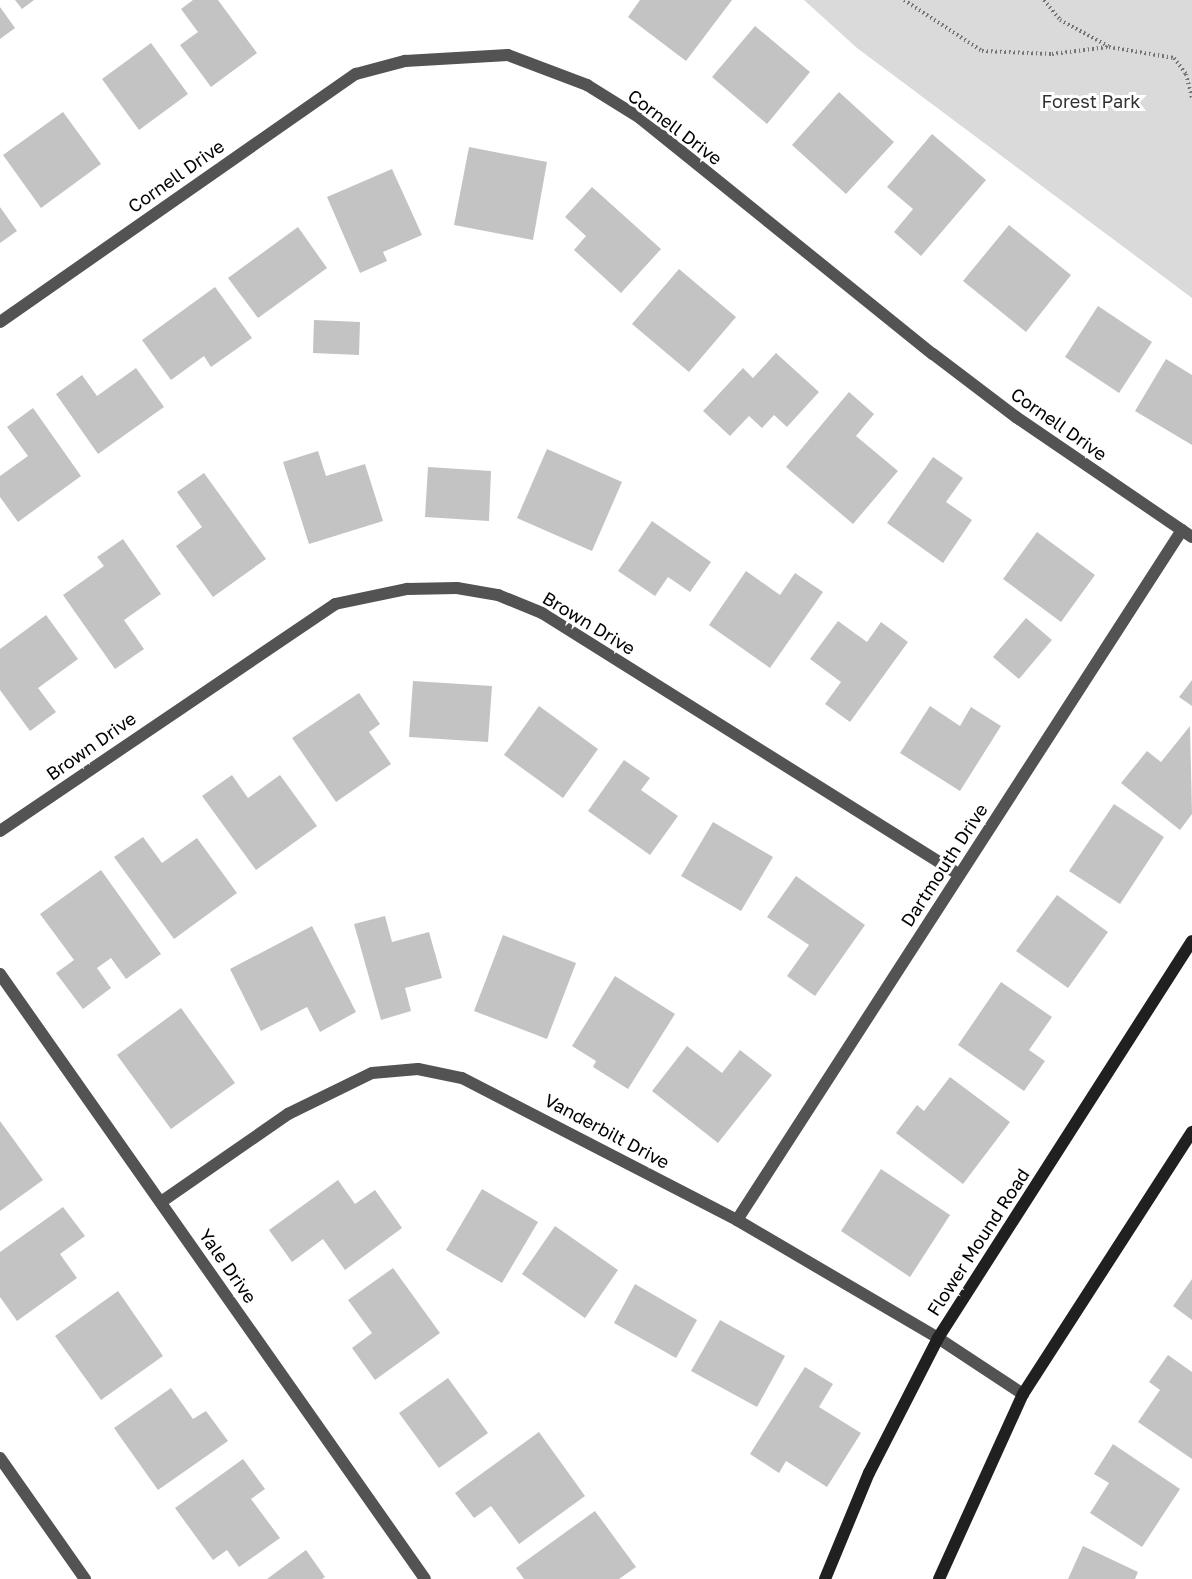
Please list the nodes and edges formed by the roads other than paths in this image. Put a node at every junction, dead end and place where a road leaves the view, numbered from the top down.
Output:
1 (0, 322) edge
2 (1187, 533) edge
3 (0, 831) edge
4 (959, 875) junction
5 (1192, 941) edge
6 (0, 974) edge
7 (1192, 1132) edge
8 (161, 1202) junction
9 (737, 1220) junction
10 (938, 1338) junction
11 (1023, 1394) junction
12 (0, 1458) edge
13 (85, 1579) edge
14 (425, 1579) edge
15 (825, 1579) edge
16 (939, 1579) edge

1 - 2 street, Cornell Drive
2 - 4 street, Dartmouth Drive
3 - 4 street, Brown Drive
4 - 9 street, Dartmouth Drive
5 - 10 main road, Flower Mound Road
6 - 8 street, Yale Drive
7 - 11 main road
8 - 9 street, Vanderbilt Drive
8 - 14 street, Yale Drive
9 - 10 street, Vanderbilt Drive
10 - 11 street, Vanderbilt Drive
10 - 15 main road, Flower Mound Road
11 - 16 main road
12 - 13 street

